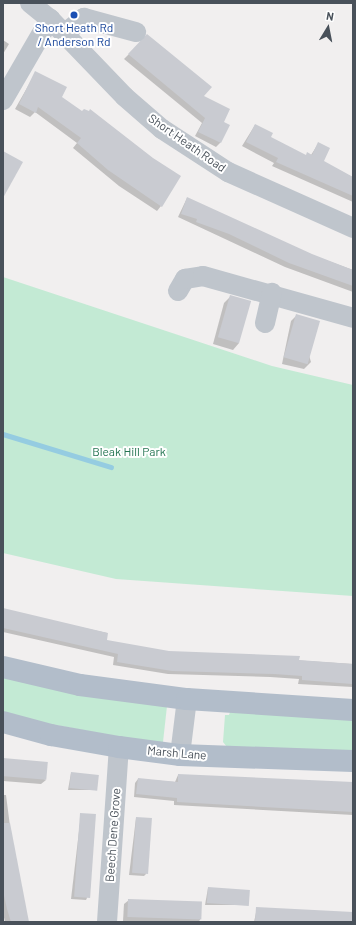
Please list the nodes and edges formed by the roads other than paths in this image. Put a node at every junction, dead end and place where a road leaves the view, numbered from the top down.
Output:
1 (30, 3) edge
2 (50, 19) junction
3 (136, 32) dead end
4 (64, 34) junction
5 (3, 100) edge
6 (353, 228) edge
7 (178, 291) dead end
8 (272, 293) junction
9 (353, 318) edge
10 (265, 323) dead end
11 (3, 667) edge
12 (187, 699) junction
13 (353, 710) edge
14 (3, 722) edge
15 (119, 747) junction
16 (180, 755) junction
17 (353, 761) edge
18 (107, 922) edge

1 - 2 street, Short Heath Road
2 - 4 street, Short Heath Road
2 - 5 street
3 - 4 street
4 - 6 street, Short Heath Road
7 - 8 street
8 - 9 street
8 - 10 street
11 - 12 main road
12 - 13 main road
12 - 16 street
14 - 15 main road, Marsh Lane
15 - 16 main road, Marsh Lane
15 - 18 street, Beech Dene Grove
16 - 17 main road, Marsh Lane

